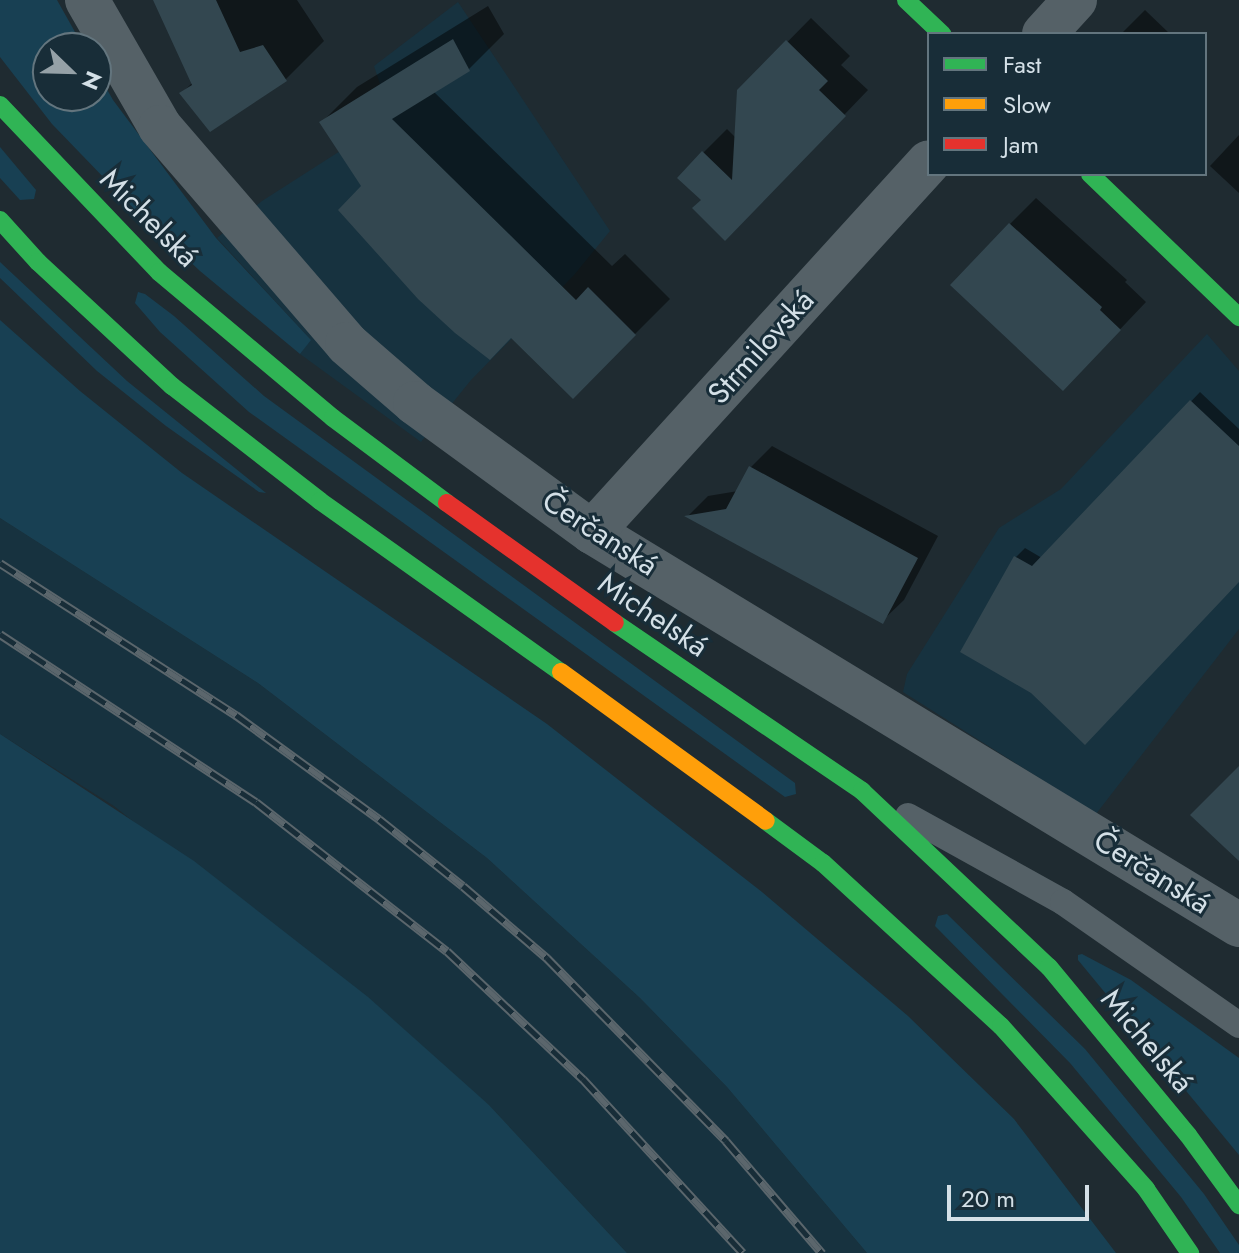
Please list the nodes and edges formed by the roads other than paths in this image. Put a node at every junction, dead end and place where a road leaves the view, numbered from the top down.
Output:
1 (87, 0) edge
2 (906, 0) edge
3 (1075, 0) edge
4 (940, 32) edge
5 (1046, 32) edge
6 (0, 105) edge
7 (927, 164) edge
8 (1092, 176) edge
9 (0, 220) edge
10 (1239, 317) edge
11 (592, 532) junction
12 (862, 791) junction
13 (1239, 925) edge
14 (1239, 1025) edge
15 (1239, 1205) edge
16 (1190, 1253) edge

1 - 11 street, Čerčanská
2 - 4 main road
3 - 5 street
6 - 12 main road, Michelská
7 - 11 street, Strmilovská
8 - 10 main road
9 - 16 main road
11 - 13 street, Čerčanská
12 - 14 lane
12 - 15 main road, Michelská

